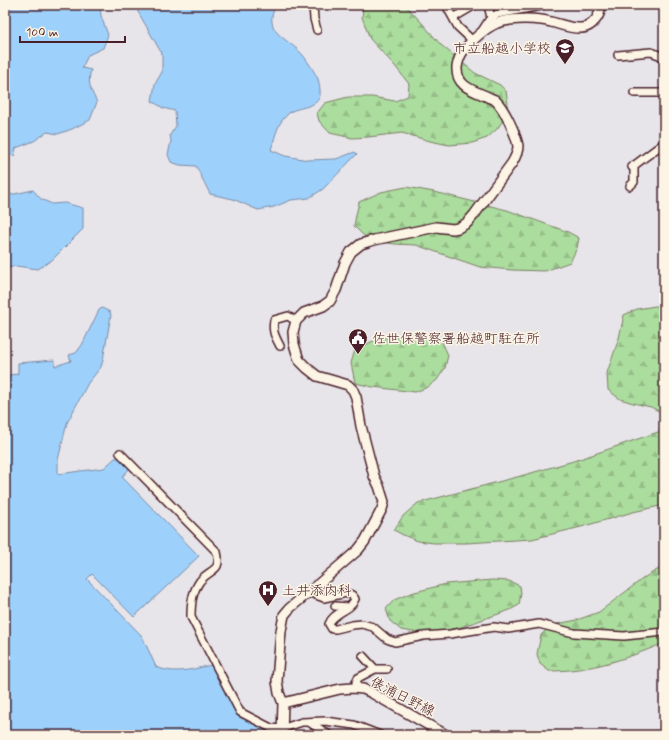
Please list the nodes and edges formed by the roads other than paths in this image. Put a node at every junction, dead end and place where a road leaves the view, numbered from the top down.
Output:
1 (313, 5) edge
2 (446, 5) edge
3 (475, 5) edge
4 (488, 5) edge
5 (542, 5) edge
6 (600, 5) edge
7 (453, 18) junction
8 (491, 18) junction
9 (317, 30) dead end
10 (482, 32) junction
11 (473, 41) junction
12 (618, 55) dead end
13 (664, 58) edge
14 (664, 92) edge
15 (634, 93) dead end
16 (664, 143) edge
17 (630, 186) dead end
18 (296, 321) junction
19 (280, 346) dead end
20 (120, 453) dead end
21 (311, 590) junction
22 (335, 606) dead end
23 (349, 607) junction
24 (664, 632) edge
25 (363, 656) dead end
26 (388, 668) dead end
27 (374, 669) junction
28 (357, 689) junction
29 (283, 703) junction
30 (309, 722) junction
31 (282, 732) edge
32 (329, 735) edge
33 (380, 735) edge
34 (446, 735) edge

1 - 9 street
2 - 7 street
3 - 7 street
4 - 8 street
5 - 8 street
6 - 10 street
7 - 11 street
8 - 10 street
10 - 11 street
11 - 18 street
12 - 13 street
14 - 15 street
16 - 17 street
18 - 19 street
18 - 21 street
20 - 31 street
21 - 23 street
21 - 29 street
22 - 23 street
23 - 24 street
25 - 27 street
26 - 27 street
27 - 28 street
28 - 29 street, 俵浦日野線
28 - 34 street, 俵浦日野線
29 - 31 street
30 - 31 street
30 - 32 street
30 - 33 street

